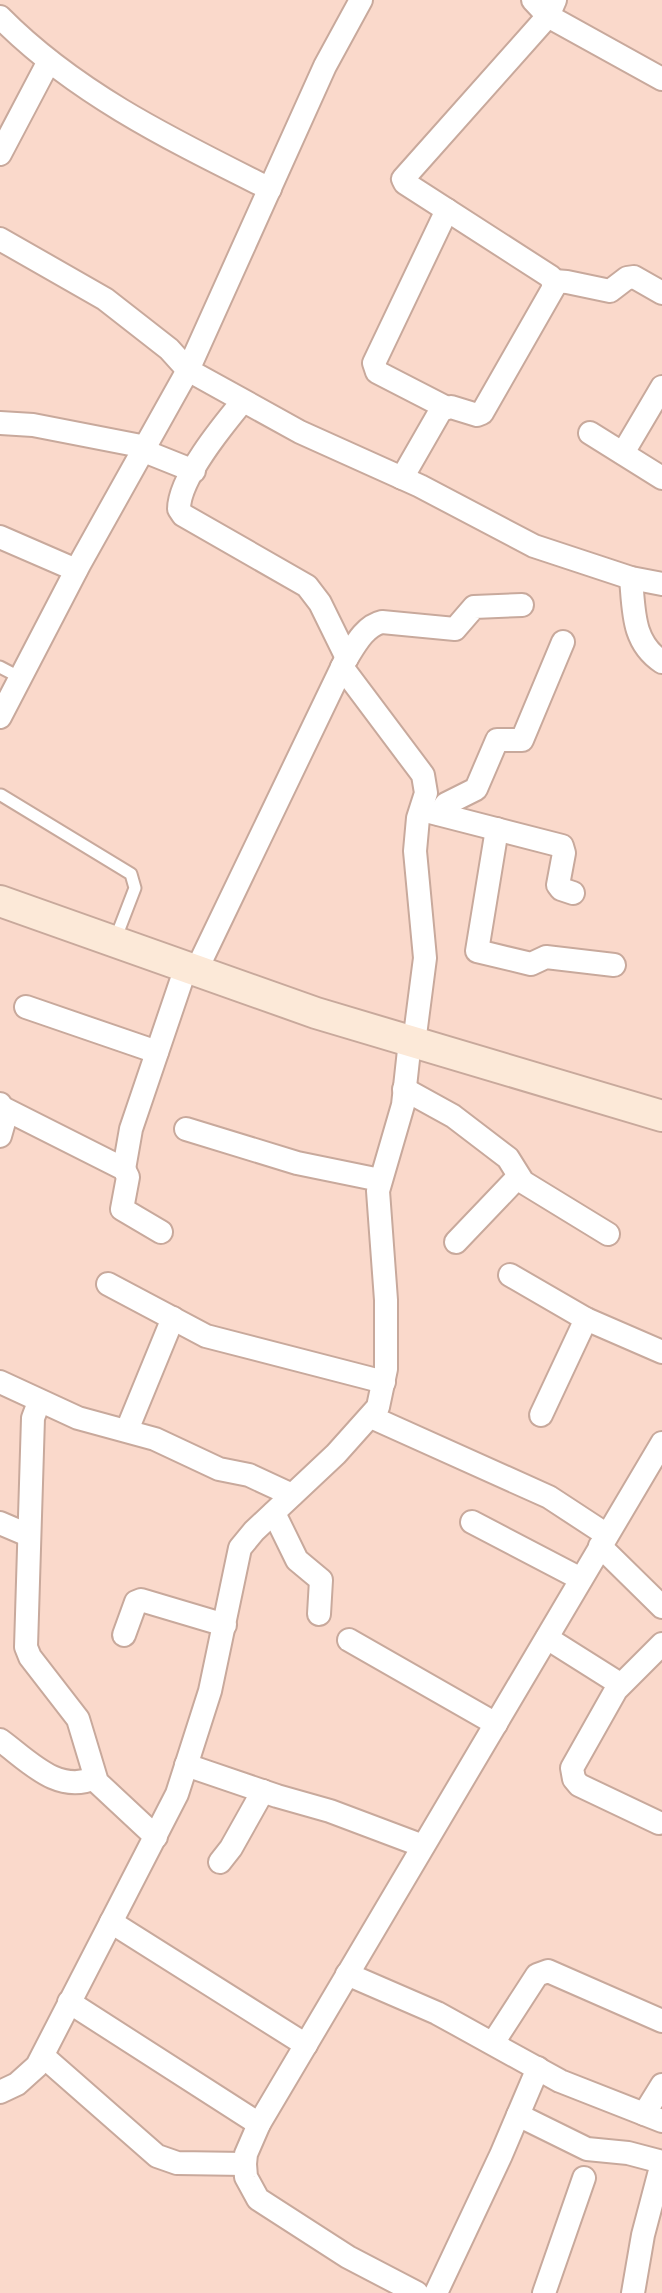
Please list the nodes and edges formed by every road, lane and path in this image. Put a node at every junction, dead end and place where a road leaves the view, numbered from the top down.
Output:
1 (361, 0) edge
2 (545, 5) edge
3 (0, 17) edge
4 (49, 61) junction
5 (662, 79) edge
6 (0, 154) edge
7 (270, 189) junction
8 (447, 210) junction
9 (0, 239) edge
10 (554, 281) junction
11 (662, 293) edge
12 (188, 370) junction
13 (662, 387) edge
14 (243, 401) junction
15 (445, 407) junction
16 (0, 423) edge
17 (590, 433) dead end
18 (145, 449) junction
19 (623, 453) junction
20 (194, 471) junction
21 (402, 478) junction
22 (662, 478) edge
23 (0, 537) edge
24 (76, 570) junction
25 (631, 578) junction
26 (662, 584) edge
27 (522, 605) dead end
28 (563, 642) dead end
29 (344, 662) junction
30 (662, 662) edge
31 (0, 667) edge
32 (21, 678) junction
33 (0, 717) edge
34 (1, 795) edge
35 (430, 812) junction
36 (497, 829) junction
37 (573, 893) dead end
38 (0, 901) edge
39 (114, 942) junction
40 (614, 965) dead end
41 (191, 969) junction
42 (26, 1007) dead end
43 (412, 1042) junction
44 (157, 1052) junction
45 (404, 1089) junction
46 (2, 1107) edge
47 (662, 1116) edge
48 (186, 1129) dead end
49 (0, 1136) edge
50 (124, 1169) junction
51 (518, 1177) junction
52 (380, 1180) junction
53 (161, 1232) dead end
54 (608, 1234) dead end
55 (456, 1242) dead end
56 (510, 1275) dead end
57 (108, 1284) dead end
58 (173, 1318) junction
59 (586, 1319) junction
60 (662, 1352) edge
61 (0, 1382) edge
62 (384, 1382) junction
63 (39, 1402) junction
64 (541, 1415) dead end
65 (371, 1417) junction
66 (127, 1430) junction
67 (662, 1443) edge
68 (292, 1495) junction
69 (274, 1513) junction
70 (472, 1522) dead end
71 (0, 1523) edge
72 (28, 1535) junction
73 (604, 1540) junction
74 (581, 1579) junction
75 (662, 1607) edge
76 (319, 1614) dead end
77 (225, 1625) junction
78 (124, 1635) dead end
79 (547, 1638) junction
80 (349, 1640) dead end
81 (662, 1644) edge
82 (620, 1684) junction
83 (496, 1724) junction
84 (0, 1740) edge
85 (186, 1765) junction
86 (95, 1778) junction
87 (263, 1791) junction
88 (659, 1823) dead end
89 (156, 1837) junction
90 (423, 1846) junction
91 (220, 1862) dead end
92 (111, 1922) junction
93 (347, 1974) junction
94 (69, 2002) junction
95 (662, 2021) edge
96 (493, 2043) junction
97 (306, 2045) junction
98 (43, 2056) junction
99 (538, 2068) junction
100 (662, 2085) edge
101 (0, 2092) edge
102 (518, 2115) junction
103 (653, 2118) edge
104 (259, 2124) junction
105 (662, 2163) edge
106 (245, 2164) junction
107 (584, 2178) dead end
108 (417, 2293) edge
109 (436, 2293) edge
110 (544, 2293) edge
111 (633, 2293) edge

1 - 7 street
2 - 5 street
2 - 8 street
3 - 4 street
4 - 6 street
4 - 7 street
7 - 12 street
8 - 10 street
8 - 15 street
9 - 12 street
10 - 11 street
10 - 15 street
12 - 14 street
12 - 18 street
13 - 19 street
14 - 20 street
14 - 21 street
15 - 21 street
16 - 18 street
17 - 19 street
18 - 20 street
18 - 24 street
19 - 22 street
20 - 29 street
21 - 25 street
23 - 24 street
24 - 32 street
25 - 26 street
25 - 30 street
27 - 29 street
28 - 35 street
29 - 35 street
29 - 41 street
31 - 32 lane
32 - 33 street
34 - 39 lane
35 - 36 street
35 - 43 street
36 - 37 street
36 - 40 street
38 - 39 main road
39 - 41 main road
41 - 43 main road
41 - 44 street
42 - 44 street
43 - 45 street
43 - 47 main road
44 - 50 street
45 - 51 street
45 - 52 street
46 - 49 street
46 - 50 street
48 - 52 street
50 - 53 street
51 - 54 street
51 - 55 street
52 - 62 street
56 - 59 street
57 - 58 street
58 - 62 street
58 - 66 street
59 - 60 street
59 - 64 street
61 - 63 street
62 - 65 street
63 - 66 street
63 - 72 street
65 - 68 street
65 - 73 street
66 - 68 street
67 - 73 street
68 - 69 street
69 - 76 street
69 - 77 street
70 - 74 street
71 - 72 street
72 - 86 street
73 - 74 street
73 - 75 street
74 - 79 street
77 - 78 street
77 - 85 street
79 - 82 street
79 - 83 street
80 - 83 street
81 - 82 street
82 - 88 street
83 - 90 street
84 - 86 street
85 - 87 street
85 - 89 street
86 - 89 street
87 - 90 street
87 - 91 street
89 - 92 street
90 - 93 street
92 - 94 street
92 - 97 street
93 - 96 street
93 - 97 street
94 - 98 street
94 - 104 street
95 - 96 street
96 - 99 street
97 - 104 street
98 - 101 street
98 - 106 street
99 - 102 street
99 - 103 street
100 - 103 street
102 - 105 street
102 - 109 street
104 - 106 street
105 - 111 street
106 - 108 street
107 - 110 street

